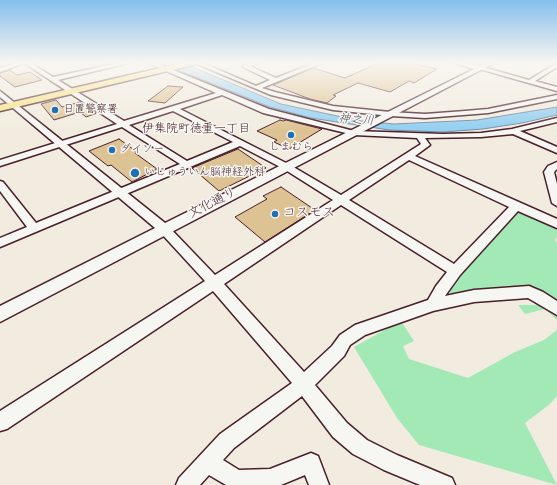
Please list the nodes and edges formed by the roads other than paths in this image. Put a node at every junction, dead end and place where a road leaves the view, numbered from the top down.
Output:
1 (63, 86) edge
2 (95, 86) edge
3 (205, 86) edge
4 (251, 86) edge
5 (262, 86) edge
6 (445, 86) edge
7 (544, 86) edge
8 (256, 88) junction
9 (557, 89) edge
10 (72, 91) junction
11 (0, 92) edge
12 (222, 93) junction
13 (557, 97) edge
14 (14, 105) junction
15 (0, 108) edge
16 (174, 108) junction
17 (390, 114) junction
18 (557, 120) edge
19 (123, 124) junction
20 (358, 131) junction
21 (514, 131) junction
22 (420, 136) junction
23 (239, 143) junction
24 (62, 144) junction
25 (557, 150) edge
26 (409, 157) junction
27 (0, 163) edge
28 (187, 165) junction
29 (557, 165) edge
30 (287, 167) junction
31 (0, 184) edge
32 (120, 193) junction
33 (342, 200) junction
34 (557, 203) edge
35 (516, 206) junction
36 (557, 224) edge
37 (34, 229) junction
38 (164, 229) junction
39 (0, 243) edge
40 (455, 271) junction
41 (214, 282) junction
42 (433, 305) junction
43 (557, 309) edge
44 (0, 314) edge
45 (304, 384) junction
46 (0, 422) edge
47 (207, 462) junction
48 (186, 485) edge
49 (319, 485) edge
50 (445, 485) edge

1 - 10 street
2 - 10 main road
3 - 12 street
4 - 8 street
5 - 8 street
6 - 17 street, 文化通り
7 - 9 street
8 - 17 street
10 - 14 main road
10 - 19 street
11 - 14 street
12 - 16 street
12 - 20 street
13 - 17 street
14 - 15 main road
14 - 24 street
16 - 19 street
16 - 23 street
17 - 20 street, 文化通り
18 - 21 street
19 - 24 street
19 - 28 street
20 - 22 street
20 - 30 street, 文化通り
21 - 22 street
21 - 25 street
22 - 26 street
23 - 28 street
23 - 30 street
24 - 27 street
24 - 32 street
26 - 33 street
26 - 35 street
28 - 32 street
29 - 34 street
30 - 33 street
30 - 38 street, 文化通り
31 - 37 street
32 - 37 street
32 - 38 street
33 - 40 street
33 - 41 street
35 - 36 street
35 - 40 street
37 - 39 street
38 - 41 street
38 - 44 street, 文化通り
40 - 42 street
41 - 45 street
41 - 46 street
42 - 43 street
42 - 45 street
45 - 47 street
45 - 50 street
47 - 48 street
47 - 49 street

